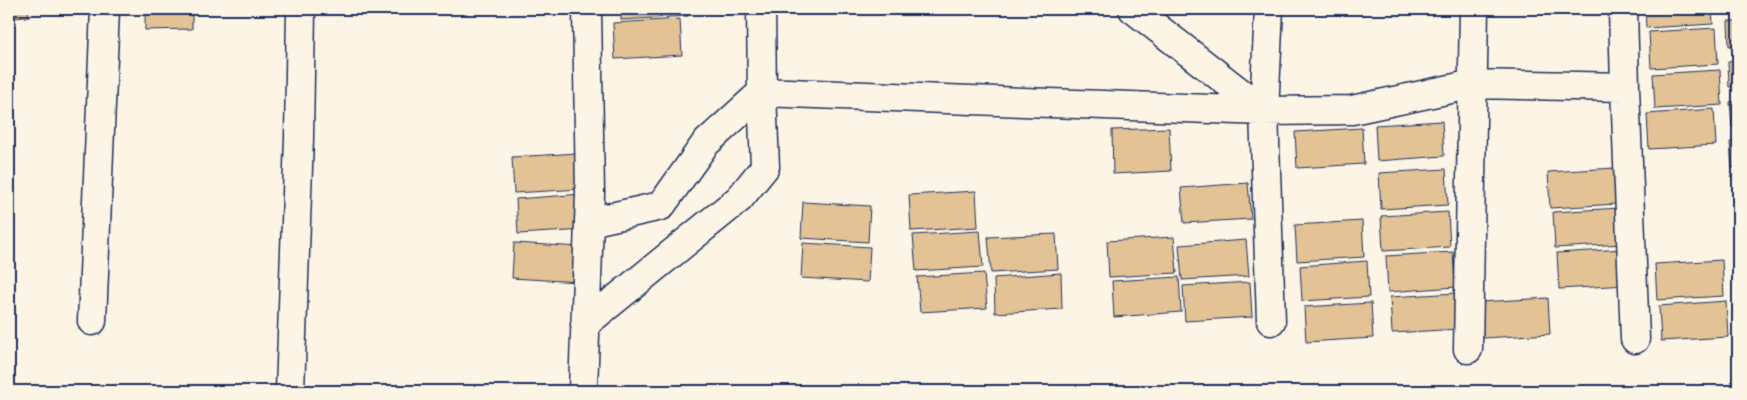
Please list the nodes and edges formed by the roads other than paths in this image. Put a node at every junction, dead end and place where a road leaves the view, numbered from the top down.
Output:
1 (105, 9) edge
2 (301, 9) edge
3 (587, 9) edge
4 (761, 9) edge
5 (1133, 9) edge
6 (1269, 9) edge
7 (1474, 9) edge
8 (1623, 9) edge
9 (1474, 84) junction
10 (1625, 87) junction
11 (762, 92) junction
12 (1264, 111) junction
13 (661, 206) junction
14 (589, 222) junction
15 (685, 241) junction
16 (92, 321) dead end
17 (1271, 321) dead end
18 (585, 324) junction
19 (1635, 339) dead end
20 (1468, 349) dead end
21 (290, 391) edge
22 (583, 391) edge

1 - 16 street
2 - 21 street
3 - 14 street
4 - 11 street
5 - 12 street
6 - 12 street
7 - 9 street
8 - 10 street
9 - 10 street
9 - 12 street
9 - 20 street
10 - 19 street
11 - 12 street
11 - 13 street
11 - 15 street
12 - 17 street
13 - 14 street
13 - 15 street
14 - 18 street
15 - 18 street
18 - 22 street

